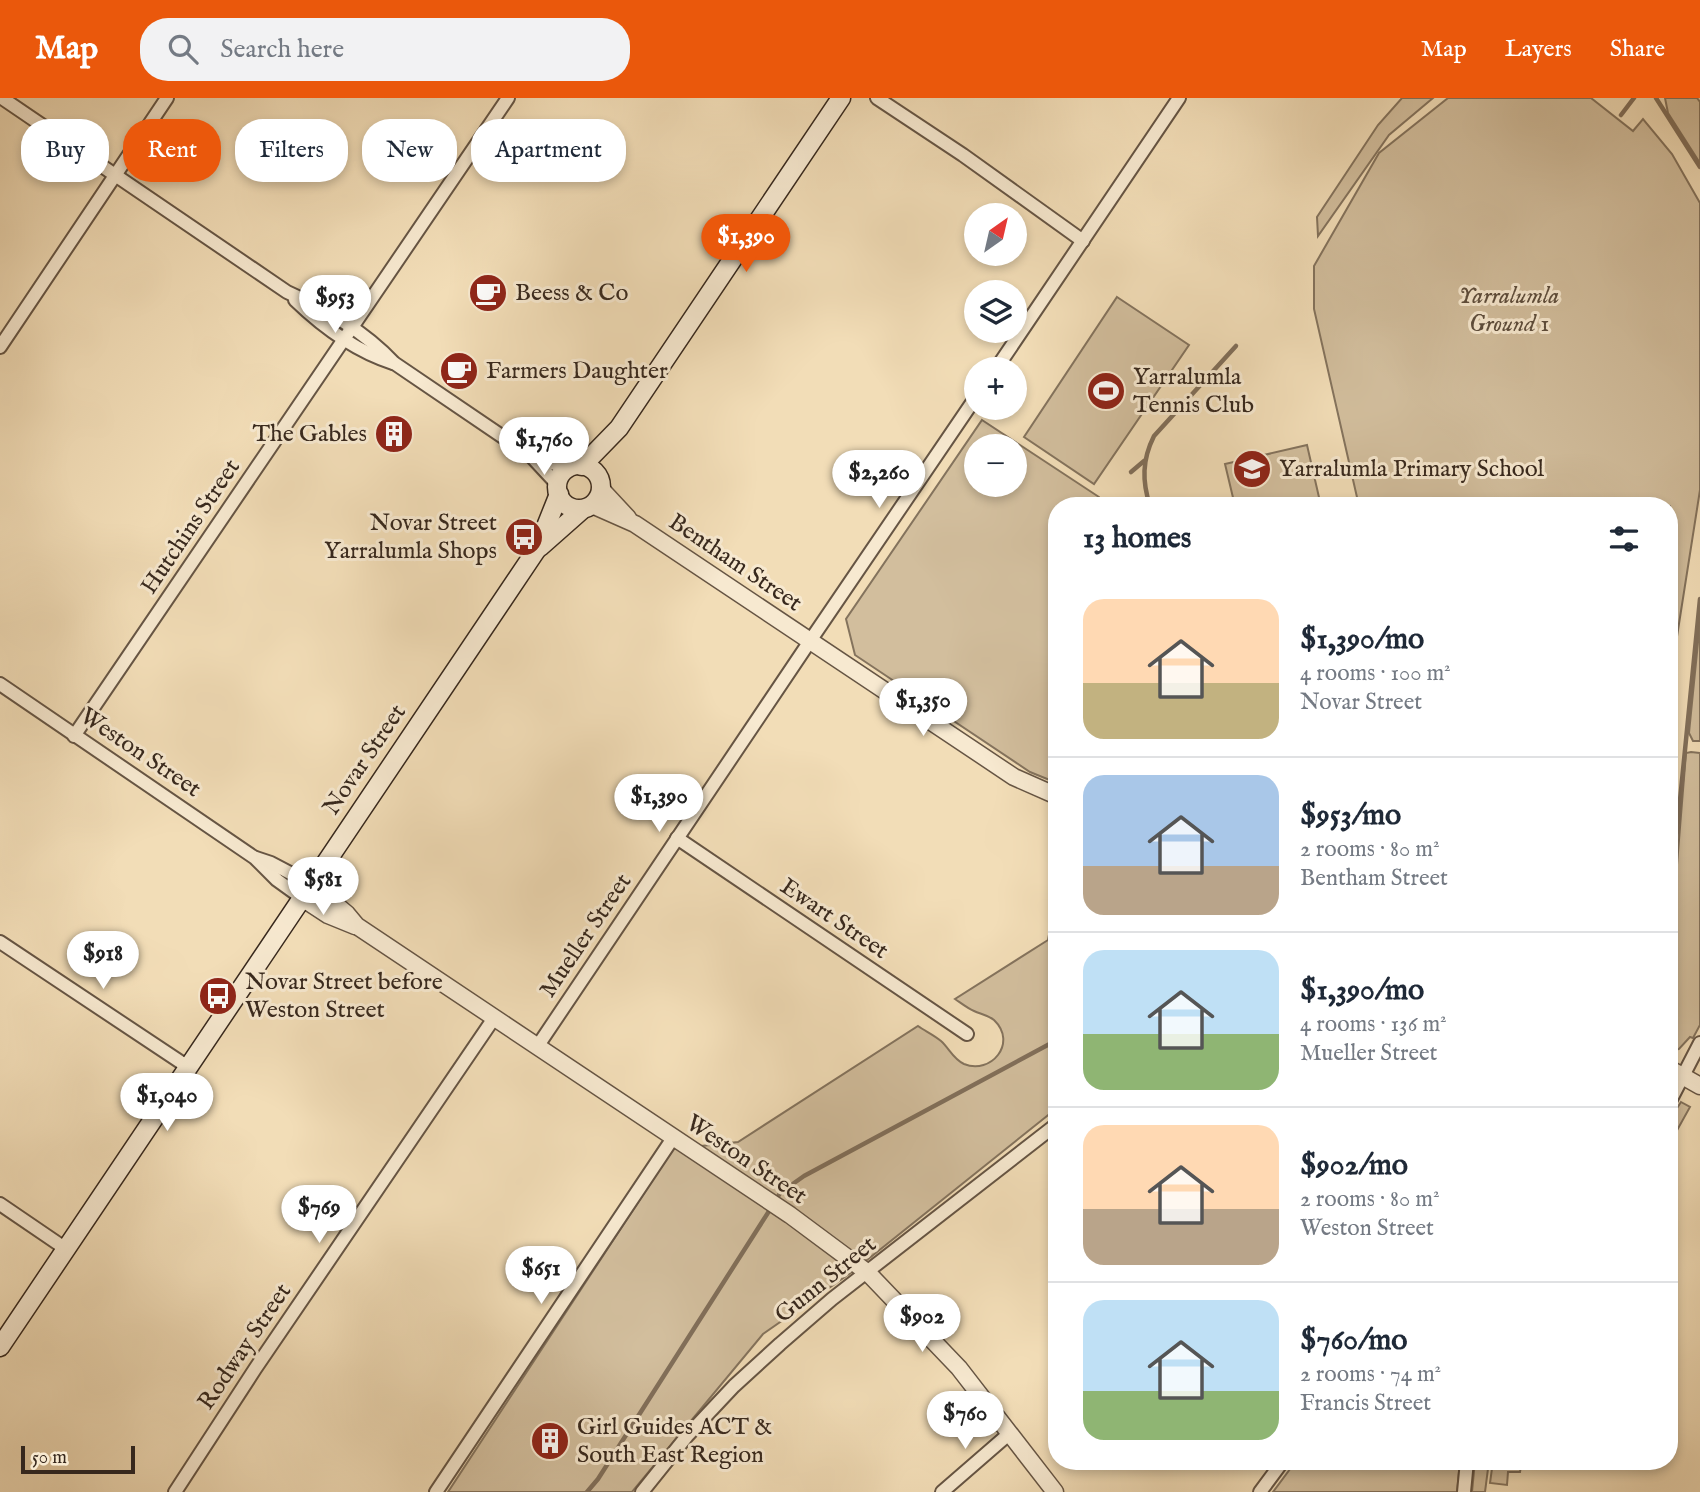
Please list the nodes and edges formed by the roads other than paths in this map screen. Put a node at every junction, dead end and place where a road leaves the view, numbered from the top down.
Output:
1 (2, 98) edge
2 (167, 98) edge
3 (508, 98) edge
4 (841, 98) edge
5 (877, 98) edge
6 (1179, 98) edge
7 (115, 175) junction
8 (1083, 241) junction
9 (287, 292) junction
10 (353, 327) junction
11 (344, 340) junction
12 (0, 346) edge
13 (1004, 357) edge
14 (394, 363) junction
15 (964, 415) edge
16 (619, 428) junction
17 (531, 456) junction
18 (574, 467) junction
19 (558, 489) junction
20 (594, 495) junction
21 (537, 549) junction
22 (810, 640) junction
23 (0, 684) edge
24 (74, 736) junction
25 (1048, 792) edge
26 (677, 838) junction
27 (306, 891) junction
28 (0, 942) edge
29 (495, 1018) junction
30 (967, 1034) dead end
31 (1700, 1043) edge
32 (537, 1047) junction
33 (188, 1067) junction
34 (1678, 1070) edge
35 (1678, 1074) edge
36 (1700, 1086) edge
37 (1048, 1131) edge
38 (673, 1138) junction
39 (0, 1204) edge
40 (66, 1249) junction
41 (867, 1273) junction
42 (0, 1347) edge
43 (1010, 1433) junction
44 (1276, 1470) edge
45 (1466, 1470) edge
46 (175, 1492) edge
47 (436, 1492) edge
48 (642, 1492) edge
49 (942, 1492) edge
50 (1055, 1492) edge
51 (1260, 1492) edge
52 (1464, 1492) edge

1 - 7 street
2 - 7 street
3 - 10 street, Hutchins Street
4 - 16 main road, Novar Street
5 - 8 street
6 - 8 street
7 - 9 street
7 - 12 street
8 - 13 street
9 - 10 street
9 - 11 street
10 - 11 street, Hutchins Street
10 - 14 street
11 - 14 street
11 - 24 street, Hutchins Street
14 - 17 street
15 - 22 street, Mueller Street
16 - 18 main road, Novar Street
16 - 20 main road, Novar Street
17 - 18 street
17 - 19 street
18 - 19 main road
18 - 20 main road
19 - 20 main road
19 - 21 main road, Novar Street
20 - 21 main road, Novar Street
20 - 22 street, Bentham Street
21 - 27 main road, Novar Street
22 - 25 street, Bentham Street
22 - 26 street, Mueller Street
23 - 24 street, Weston Street
24 - 27 street, Weston Street
26 - 30 street, Ewart Street
26 - 32 street, Mueller Street
27 - 29 street, Weston Street
27 - 33 main road, Novar Street
28 - 33 street
29 - 32 street, Weston Street
29 - 46 street, Rodway Street
31 - 34 street
32 - 38 street, Weston Street
33 - 40 main road, Novar Street
35 - 36 street
37 - 41 street, Gunn Street
38 - 41 street, Weston Street
38 - 47 street
39 - 40 street
40 - 42 main road, Novar Street
41 - 43 street, Weston Street
41 - 48 street, Gunn Street
43 - 49 street
43 - 50 street, Weston Street
44 - 51 street
45 - 52 street

